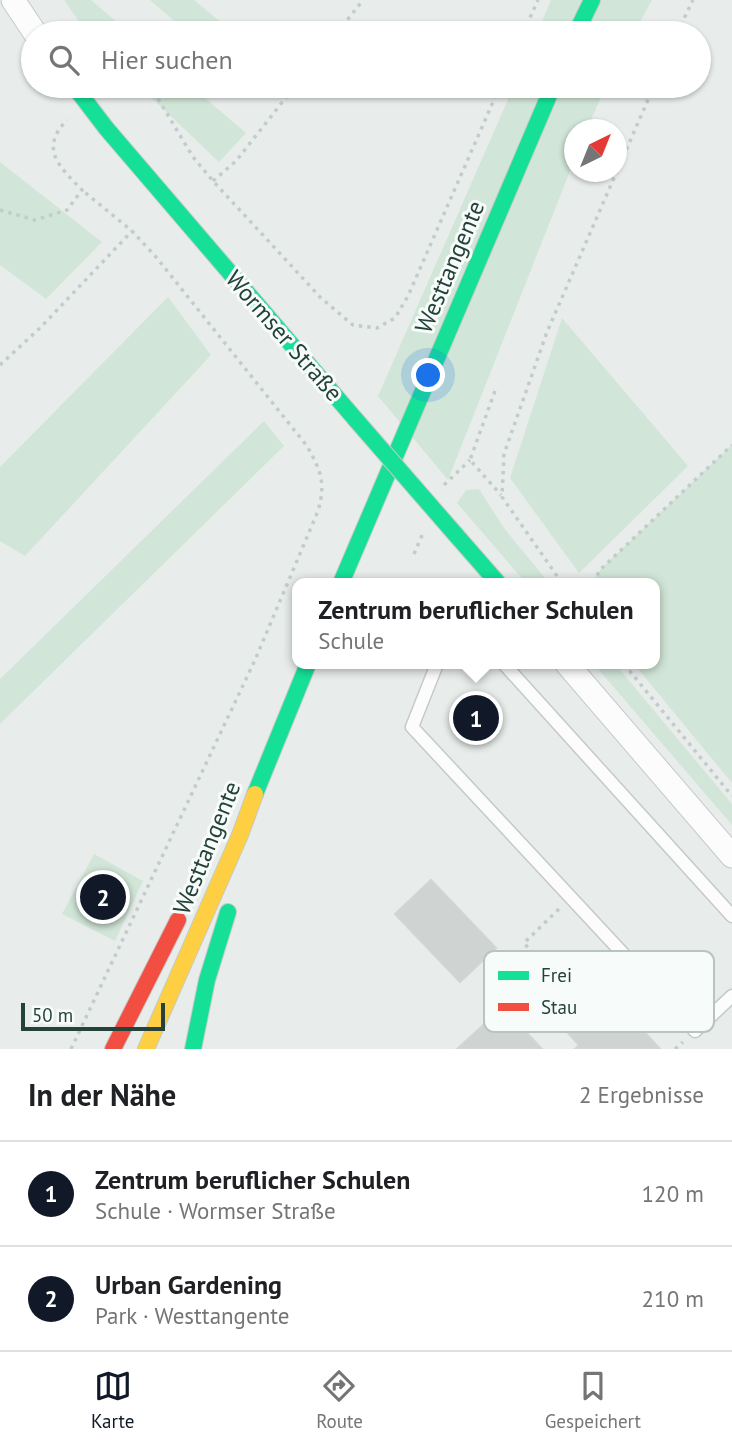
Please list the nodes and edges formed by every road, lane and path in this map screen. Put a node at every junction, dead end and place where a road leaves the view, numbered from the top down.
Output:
1 (13, 0) edge
2 (363, 0) edge
3 (538, 0) edge
4 (592, 0) edge
5 (693, 0) edge
6 (27, 21) edge
7 (346, 21) edge
8 (528, 21) edge
9 (582, 21) edge
10 (683, 21) edge
11 (83, 98) edge
12 (158, 98) edge
13 (286, 98) edge
14 (495, 98) edge
15 (548, 98) edge
16 (649, 98) edge
17 (86, 102) junction
18 (213, 181) junction
19 (82, 190) junction
20 (0, 210) edge
21 (132, 231) junction
22 (0, 365) edge
23 (495, 391) dead end
24 (732, 445) edge
25 (502, 497) junction
26 (343, 578) edge
27 (494, 578) edge
28 (559, 578) edge
29 (596, 578) edge
30 (306, 669) edge
31 (435, 669) edge
32 (509, 669) edge
33 (571, 669) edge
34 (628, 669) edge
35 (265, 767) junction
36 (732, 796) edge
37 (223, 835) dead end
38 (240, 835) junction
39 (732, 856) edge
40 (571, 898) junction
41 (184, 908) dead end
42 (732, 916) edge
43 (531, 951) edge
44 (620, 951) edge
45 (732, 996) edge
46 (714, 1013) edge
47 (71, 1049) edge
48 (113, 1049) edge
49 (146, 1049) edge
50 (192, 1049) edge

1 - 6 street
2 - 7 path
3 - 8 path
4 - 9 main road
5 - 10 path
11 - 17 main road, Wormser Straße
12 - 18 path
13 - 18 path
14 - 18 path
15 - 26 main road, Westtangente
16 - 25 path
17 - 19 path
17 - 27 main road, Wormser Straße, bridge
19 - 20 path
19 - 21 path
21 - 22 path
21 - 47 path
23 - 25 path
24 - 29 path
25 - 28 path
30 - 35 main road, Westtangente
31 - 40 lane
32 - 42 lane
33 - 39 street
34 - 36 path
35 - 37 main road
35 - 38 main road, Westtangente
38 - 49 main road, Westtangente
38 - 50 main road
40 - 43 path
40 - 44 lane
41 - 48 main road
45 - 46 lane

